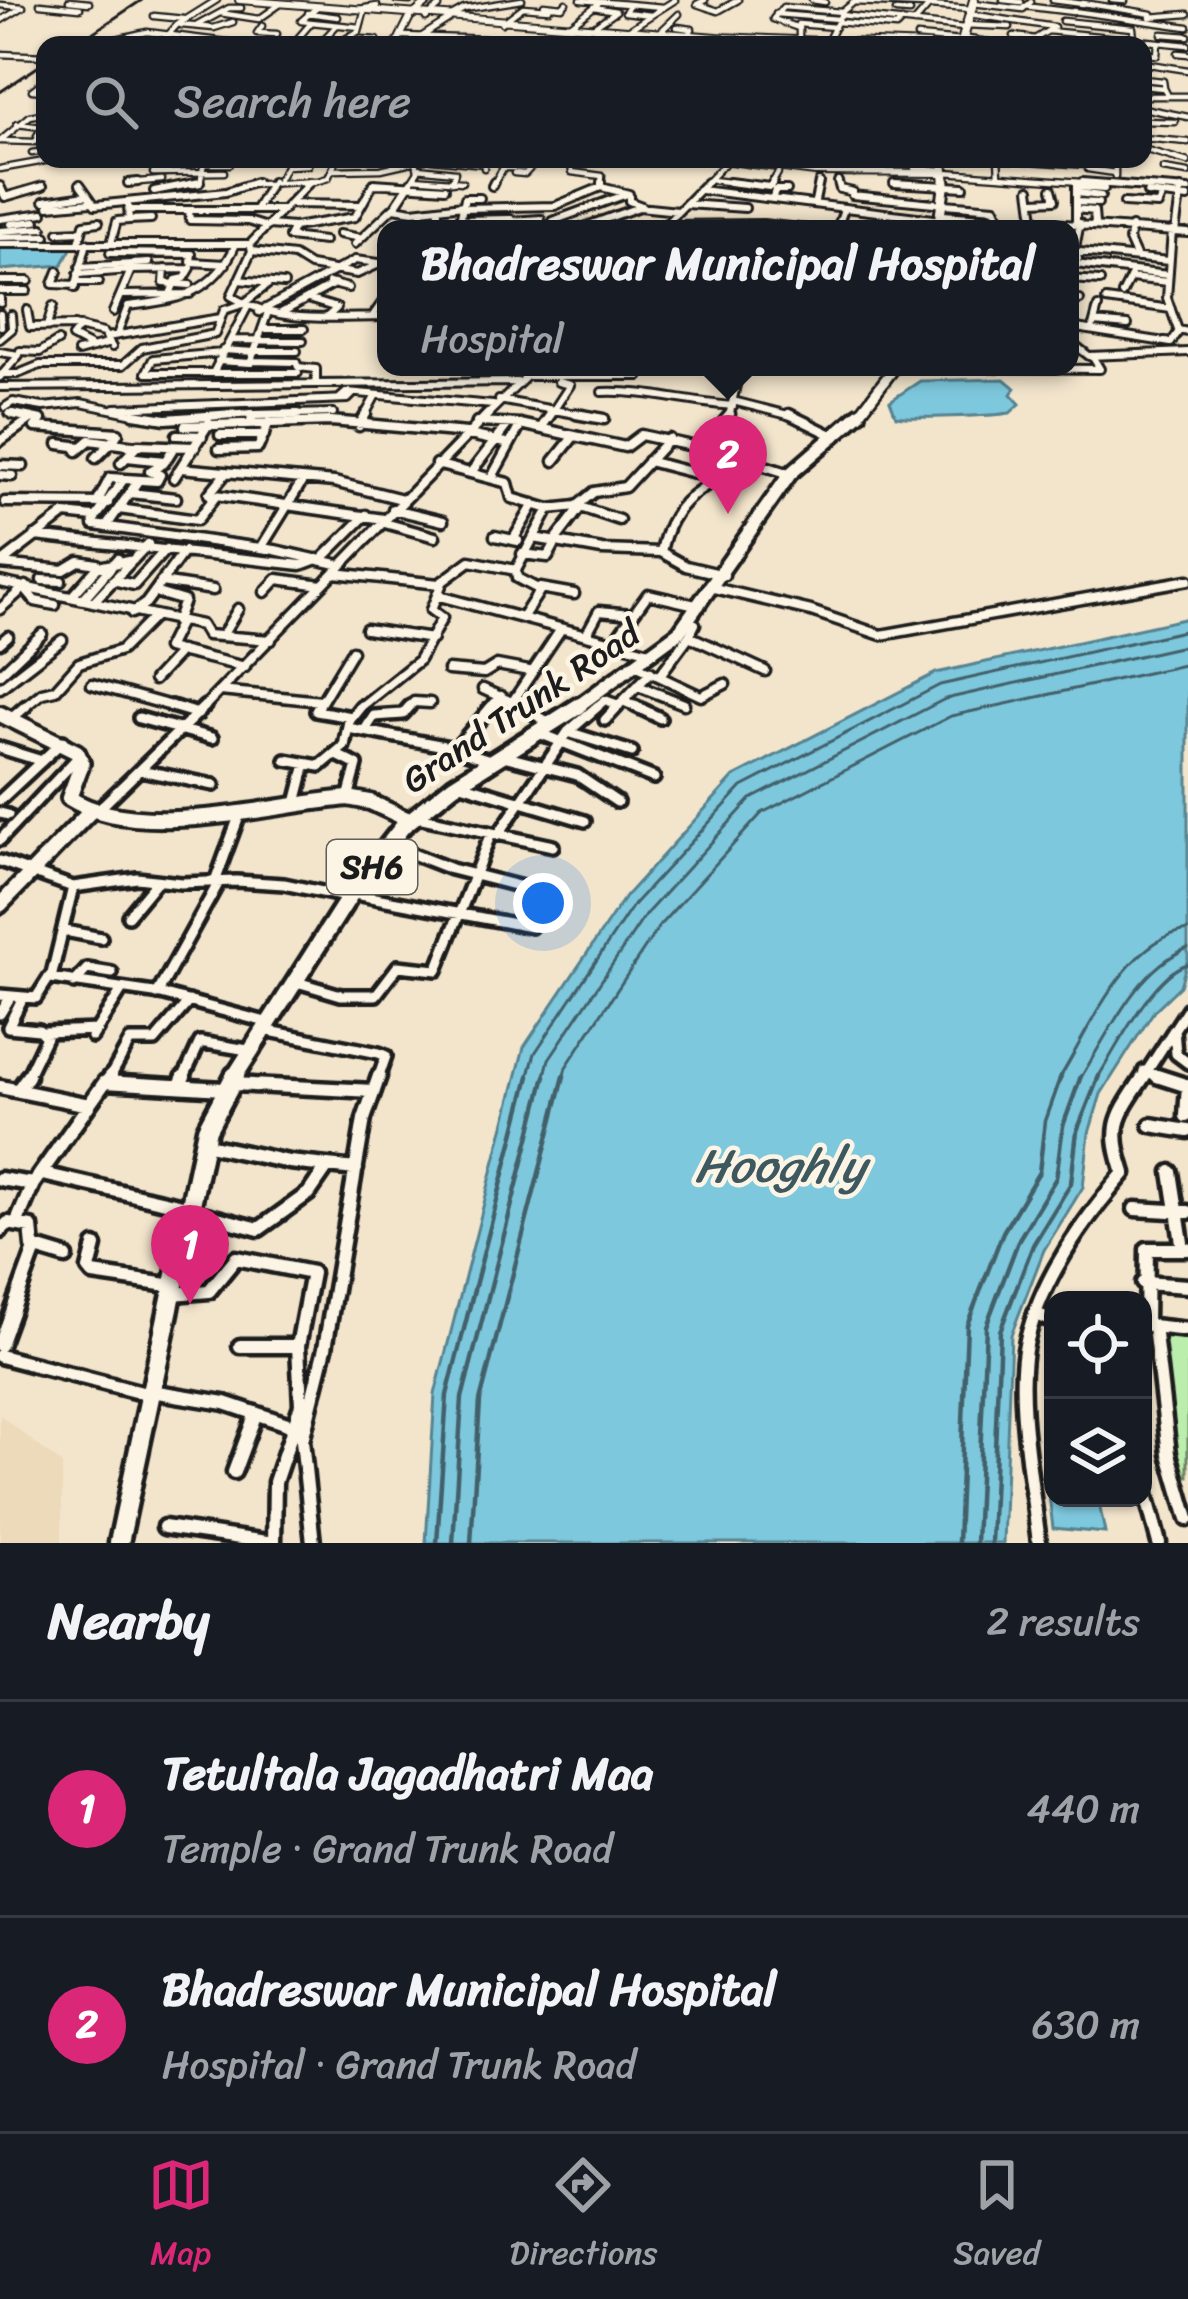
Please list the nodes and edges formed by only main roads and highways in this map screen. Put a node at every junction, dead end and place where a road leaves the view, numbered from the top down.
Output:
1 (972, 4) edge
2 (963, 36) edge
3 (945, 172) edge
4 (942, 214) edge
5 (883, 376) edge
6 (119, 1543) edge

1 - 2 main road
3 - 4 main road
5 - 6 main road, Grand Trunk Road / SH6

